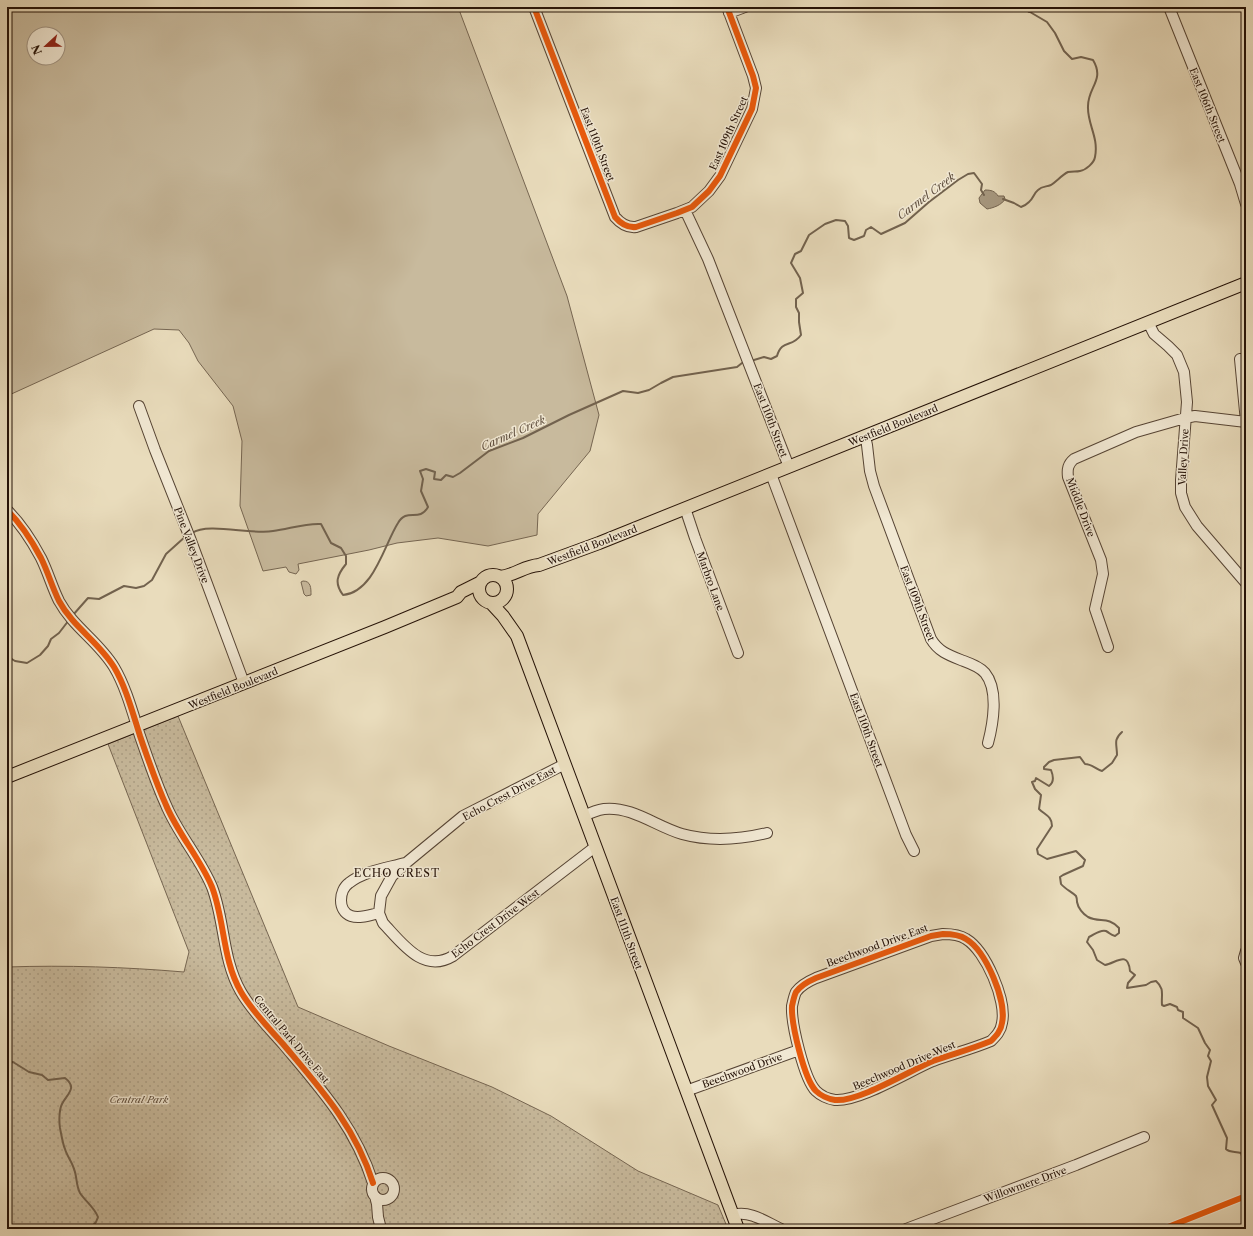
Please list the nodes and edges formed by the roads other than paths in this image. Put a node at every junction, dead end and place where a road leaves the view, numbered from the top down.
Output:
1 (534, 7) edge
2 (745, 7) edge
3 (1169, 7) edge
4 (728, 10) edge
5 (1246, 204) edge
6 (685, 210) junction
7 (1246, 283) edge
8 (1148, 322) junction
9 (1240, 359) dead end
10 (139, 406) dead end
11 (1185, 418) junction
12 (1246, 422) edge
13 (865, 436) junction
14 (789, 467) junction
15 (771, 474) junction
16 (685, 508) junction
17 (7, 510) edge
18 (539, 565) junction
19 (500, 577) junction
20 (481, 582) junction
21 (1246, 583) edge
22 (506, 594) junction
23 (457, 596) junction
24 (488, 602) junction
25 (517, 636) junction
26 (1108, 647) dead end
27 (738, 653) dead end
28 (244, 683) junction
29 (138, 725) junction
30 (988, 743) dead end
31 (565, 764) junction
32 (7, 777) edge
33 (584, 816) junction
34 (767, 833) dead end
35 (595, 847) junction
36 (914, 851) dead end
37 (406, 863) junction
38 (379, 913) junction
39 (1246, 952) edge
40 (1246, 963) edge
41 (998, 990) joint
42 (799, 1050) junction
43 (686, 1091) junction
44 (1144, 1137) dead end
45 (364, 1156) junction
46 (385, 1178) junction
47 (374, 1183) junction
48 (375, 1196) junction
49 (388, 1198) junction
50 (733, 1215) junction
51 (381, 1228) edge
52 (738, 1229) edge
53 (781, 1229) edge
54 (906, 1229) edge

1 - 6 street, East 110th Street
2 - 4 street
3 - 5 street, East 106th Street
4 - 6 street, East 109th Street
6 - 14 street, East 110th Street
7 - 8 main road, Westfield Boulevard
8 - 11 street, Valley Drive
8 - 13 main road, Westfield Boulevard
9 - 12 street
10 - 28 street, Pine Valley Drive
11 - 12 street, Middle Drive
11 - 21 street, Valley Drive
11 - 26 street, Middle Drive
13 - 14 main road, Westfield Boulevard
13 - 30 street, East 109th Street
14 - 15 main road, Westfield Boulevard
15 - 16 main road, Westfield Boulevard
15 - 36 street, East 110th Street
16 - 18 main road, Westfield Boulevard
16 - 27 street, Marbro Lane
17 - 29 street, Central Park Drive East
18 - 19 main road, Westfield Boulevard
18 - 22 main road, Westfield Boulevard
19 - 20 main road
19 - 22 main road
20 - 23 main road, Westfield Boulevard
20 - 24 main road
22 - 24 main road
22 - 25 main road, East 111th Street
23 - 24 main road
23 - 28 main road, Westfield Boulevard
24 - 25 main road, East 111th Street
25 - 31 main road, East 111th Street
28 - 29 main road, Westfield Boulevard
29 - 32 main road, Westfield Boulevard
29 - 45 street, Central Park Drive East
31 - 33 main road, East 111th Street
31 - 37 street, Echo Crest Drive East
33 - 34 street
33 - 35 main road, East 111th Street
35 - 38 street, Echo Crest Drive West
35 - 43 main road, East 111th Street
37 - 38 street, Echo Crest Drive East
37 - 38 street
39 - 40 street
41 - 42 street, Beechwood Drive West
41 - 42 street, Beechwood Drive East
42 - 43 street, Beechwood Drive
43 - 50 main road, East 111th Street
44 - 54 street, Willowmere Drive
45 - 46 street, Central Park Drive East
45 - 47 street, Central Park Drive East
46 - 47 street
46 - 49 street, Central Park Drive East
47 - 48 street, Central Park Drive East
48 - 49 street
48 - 51 street, Central Park Drive East
49 - 51 street, Central Park Drive East
50 - 52 main road, East 111th Street
50 - 53 street

